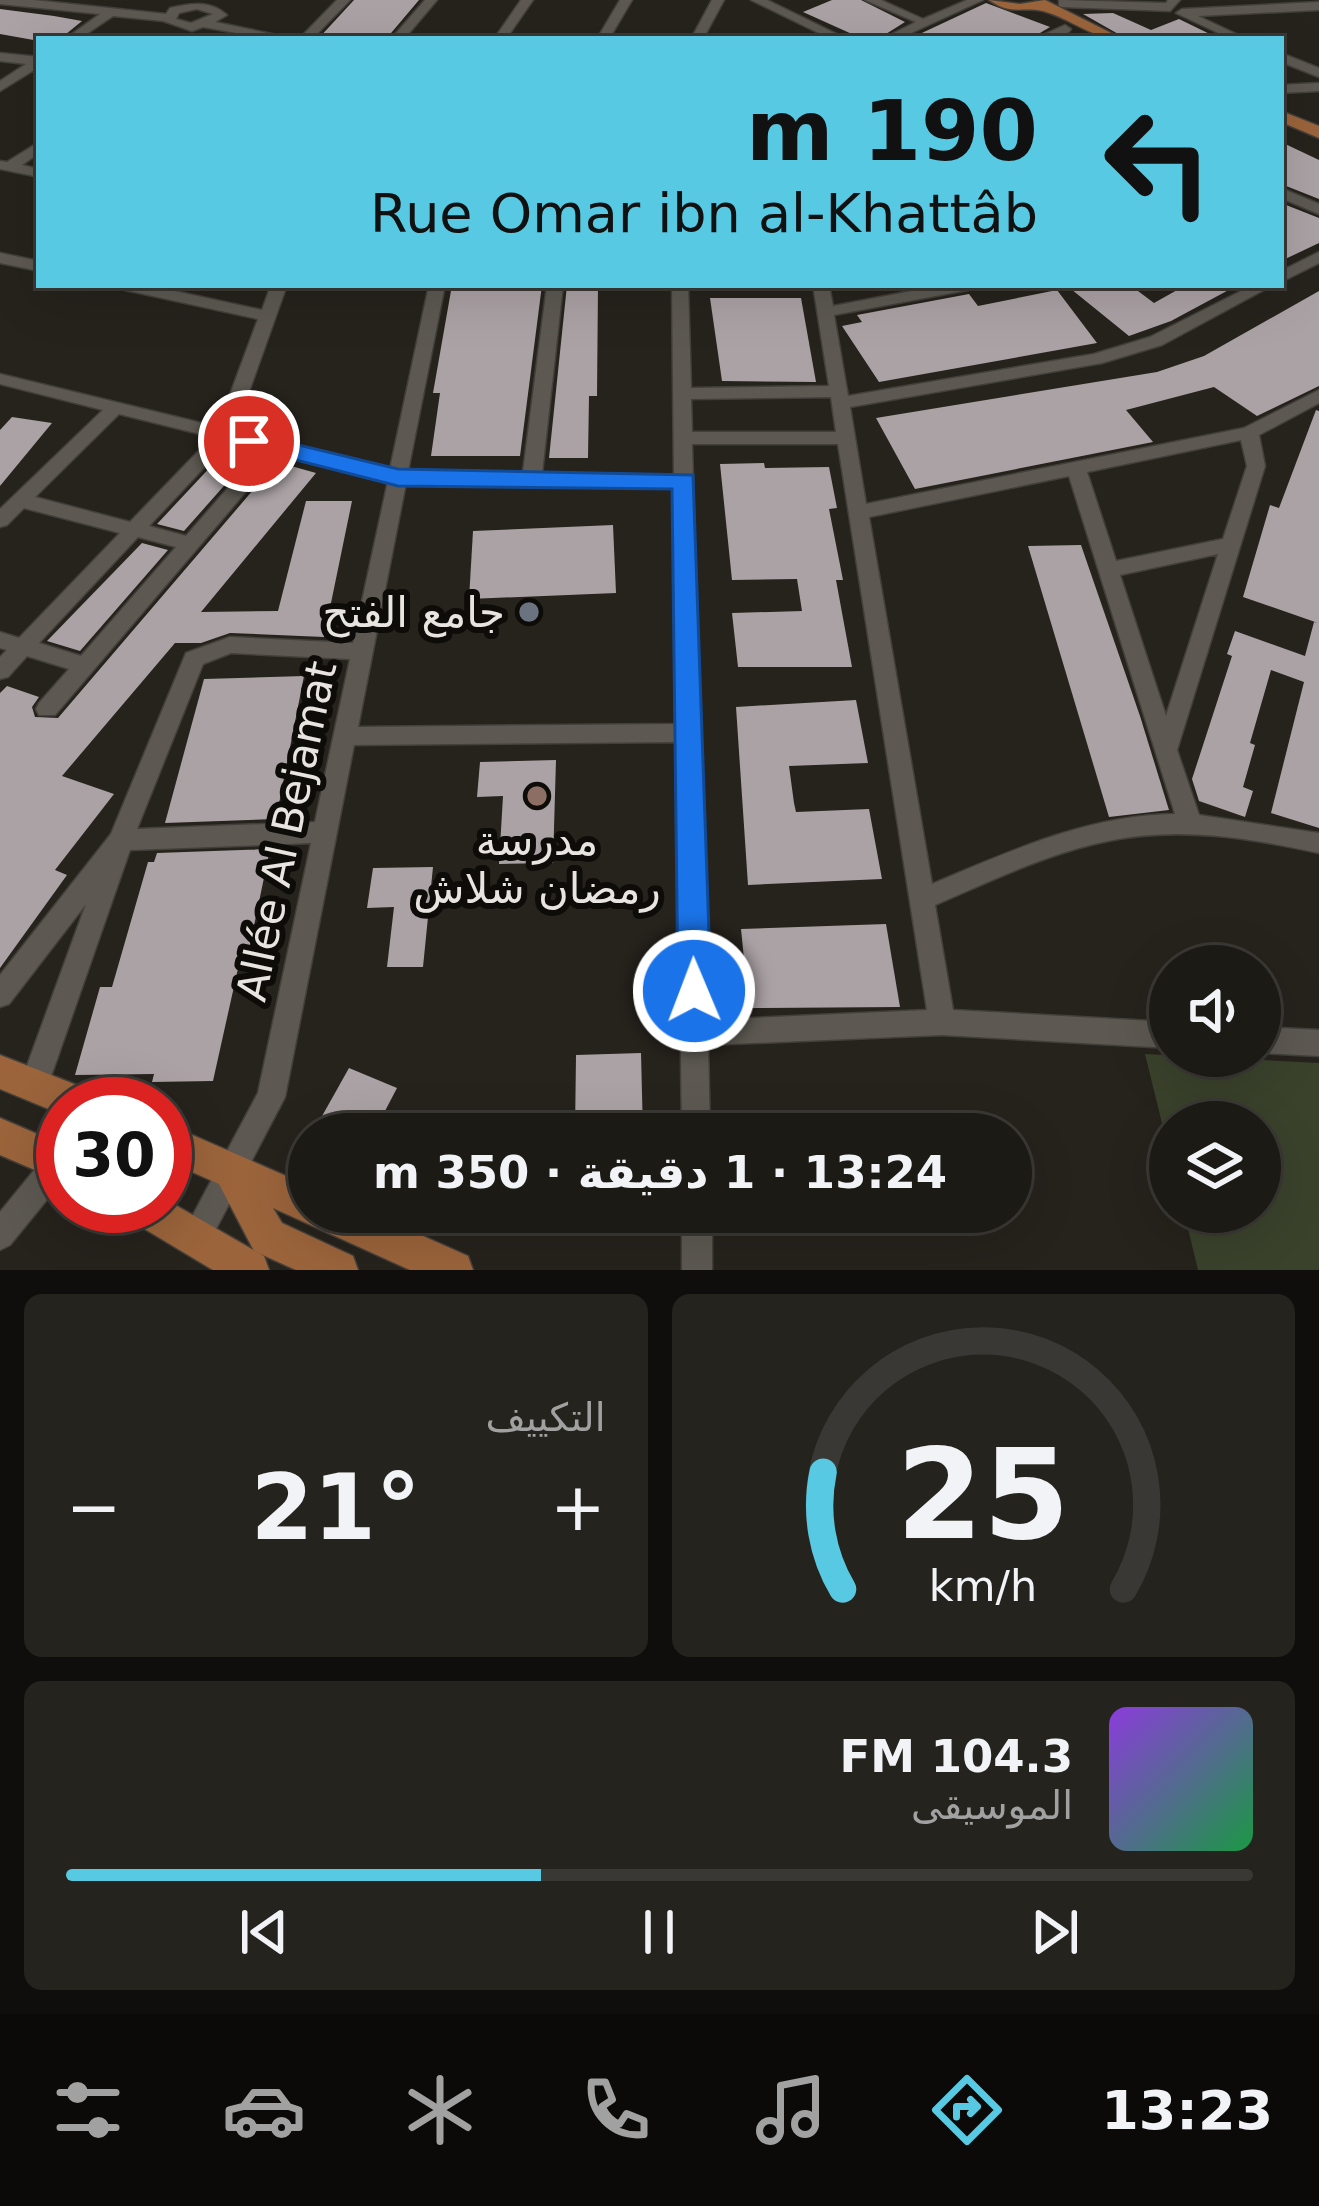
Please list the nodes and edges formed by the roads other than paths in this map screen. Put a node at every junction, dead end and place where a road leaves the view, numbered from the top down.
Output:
1 (234, 0) edge
2 (344, 0) edge
3 (430, 0) edge
4 (527, 0) edge
5 (626, 0) edge
6 (718, 0) edge
7 (757, 0) edge
8 (872, 0) edge
9 (956, 0) edge
10 (977, 0) edge
11 (997, 0) edge
12 (8, 1) edge
13 (1064, 1) edge
14 (1038, 2) edge
15 (1319, 6) edge
16 (1176, 7) edge
17 (173, 9) edge
18 (1293, 9) junction
19 (1019, 10) junction
20 (221, 12) junction
21 (108, 14) junction
22 (917, 19) junction
23 (1319, 19) edge
24 (207, 24) junction
25 (1065, 29) junction
26 (75, 36) edge
27 (273, 36) edge
28 (308, 36) edge
29 (400, 36) edge
30 (502, 36) edge
31 (605, 36) edge
32 (699, 36) edge
33 (835, 36) edge
34 (878, 36) edge
35 (896, 36) edge
36 (1048, 36) edge
37 (1080, 36) edge
38 (1108, 36) edge
39 (1235, 36) edge
40 (0, 57) edge
41 (1284, 57) edge
42 (36, 62) edge
43 (36, 63) edge
44 (1319, 73) edge
45 (1319, 87) edge
46 (0, 88) edge
47 (1284, 89) edge
48 (1284, 117) edge
49 (1284, 129) edge
50 (1319, 134) edge
51 (1319, 145) edge
52 (36, 148) edge
53 (5, 166) edge
54 (36, 172) edge
55 (1284, 193) edge
56 (1319, 210) edge
57 (1319, 257) edge
58 (0, 258) edge
59 (36, 265) edge
60 (1284, 275) edge
61 (139, 288) edge
62 (278, 288) edge
63 (436, 288) edge
64 (555, 288) edge
65 (680, 288) edge
66 (822, 288) edge
67 (953, 288) edge
68 (1258, 288) edge
69 (826, 313) junction
70 (268, 316) junction
71 (0, 380) edge
72 (682, 394) junction
73 (1319, 396) edge
74 (840, 397) junction
75 (115, 408) junction
76 (1250, 433) junction
77 (224, 435) junction
78 (683, 438) junction
79 (847, 439) junction
80 (274, 447) junction
81 (1076, 468) junction
82 (398, 478) junction
83 (532, 479) junction
84 (684, 481) junction
85 (20, 500) junction
86 (859, 512) junction
87 (0, 520) edge
88 (134, 530) junction
89 (190, 544) junction
90 (1232, 544) junction
91 (1109, 570) junction
92 (11, 644) edge
93 (362, 651) junction
94 (85, 665) junction
95 (0, 671) edge
96 (47, 709) dead end
97 (689, 733) junction
98 (345, 736) junction
99 (1167, 748) junction
100 (1190, 825) junction
101 (325, 832) junction
102 (121, 840) junction
103 (1319, 843) edge
104 (922, 898) junction
105 (0, 995) edge
106 (943, 1022) junction
107 (695, 1034) junction
108 (1149, 1034) edge
109 (1281, 1041) edge
110 (1319, 1043) edge
111 (0, 1072) edge
112 (34, 1084) joint
113 (696, 1113) edge
114 (0, 1136) edge
115 (36, 1152) edge
116 (192, 1153) edge
117 (232, 1170) junction
118 (36, 1193) edge
119 (288, 1195) edge
120 (190, 1233) edge
121 (372, 1233) edge
122 (697, 1233) edge
123 (0, 1235) edge
124 (196, 1236) junction
125 (250, 1270) edge
126 (339, 1270) edge
127 (454, 1270) edge
128 (697, 1270) edge

1 - 20 street
2 - 28 street
3 - 29 street
4 - 30 street
5 - 31 street
6 - 32 street
7 - 33 street
8 - 22 street
9 - 22 street
10 - 35 street
11 - 19 main road
12 - 21 street
13 - 14 street
13 - 16 street
14 - 19 main road
14 - 38 main road
15 - 18 street
16 - 18 street
16 - 39 street
17 - 20 street
17 - 21 street
17 - 24 street
18 - 23 street
19 - 25 main road
20 - 24 street
21 - 26 street
22 - 34 street
24 - 27 street
25 - 36 street
25 - 37 main road
40 - 42 street
41 - 44 street
43 - 46 street
45 - 47 street
48 - 50 main road
49 - 51 main road
52 - 53 street
53 - 54 street
55 - 56 street
57 - 60 street
58 - 59 street
61 - 70 street
62 - 70 street
63 - 82 street, Allée Al Bejamat
64 - 83 street
65 - 72 street
66 - 69 street
67 - 69 street
68 - 74 street
69 - 74 street
70 - 77 street
71 - 75 street
72 - 74 street
72 - 78 street
73 - 76 street
74 - 79 street
75 - 77 street
75 - 85 street
76 - 81 street
76 - 90 street
77 - 80 street
77 - 88 street
78 - 79 street
78 - 84 street
79 - 86 street
80 - 82 street
80 - 89 street
81 - 86 street
81 - 91 street
82 - 83 street
82 - 93 street, Allée Al Bejamat
83 - 84 street
84 - 97 street
85 - 87 street
85 - 88 street
86 - 104 street
88 - 89 street
88 - 92 street
89 - 94 street
90 - 91 street
90 - 99 street
91 - 99 street
92 - 94 street
92 - 95 street
93 - 98 street, Allée Al Bejamat
93 - 102 street
94 - 96 street
97 - 98 street
97 - 107 street
98 - 101 street, Allée Al Bejamat
99 - 100 street
100 - 103 street
100 - 104 street
101 - 102 street
101 - 117 street, Allée Al Bejamat
102 - 105 street
102 - 112 street
104 - 106 street
106 - 107 street
106 - 108 street
107 - 113 street
109 - 110 street
111 - 112 main road
114 - 115 main road
116 - 117 main road
117 - 119 main road
117 - 124 street, Allée Al Bejamat
117 - 126 main road
118 - 123 street
120 - 124 main road
121 - 127 main road
122 - 128 street
124 - 125 main road

